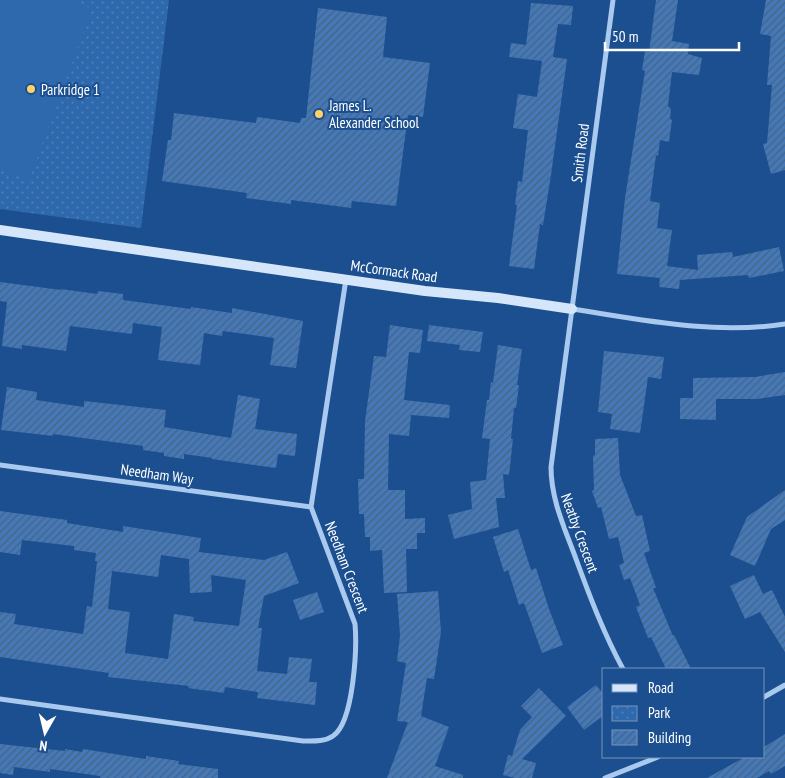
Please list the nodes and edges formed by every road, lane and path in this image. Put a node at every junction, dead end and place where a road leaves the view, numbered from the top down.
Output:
1 (613, 0) edge
2 (0, 230) edge
3 (346, 279) junction
4 (572, 309) junction
5 (785, 324) edge
6 (0, 465) edge
7 (311, 507) junction
8 (623, 668) edge
9 (785, 685) edge
10 (765, 697) edge
11 (0, 699) edge
12 (655, 758) edge
13 (605, 778) edge

1 - 4 street, Smith Road
2 - 3 street, McCormack Road
3 - 4 street, McCormack Road
3 - 7 street, Needham Crescent
4 - 5 street, McCormack Road
4 - 8 street, Neatby Crescent
6 - 7 street, Needham Way
7 - 11 street, Needham Crescent
9 - 10 street
12 - 13 street

